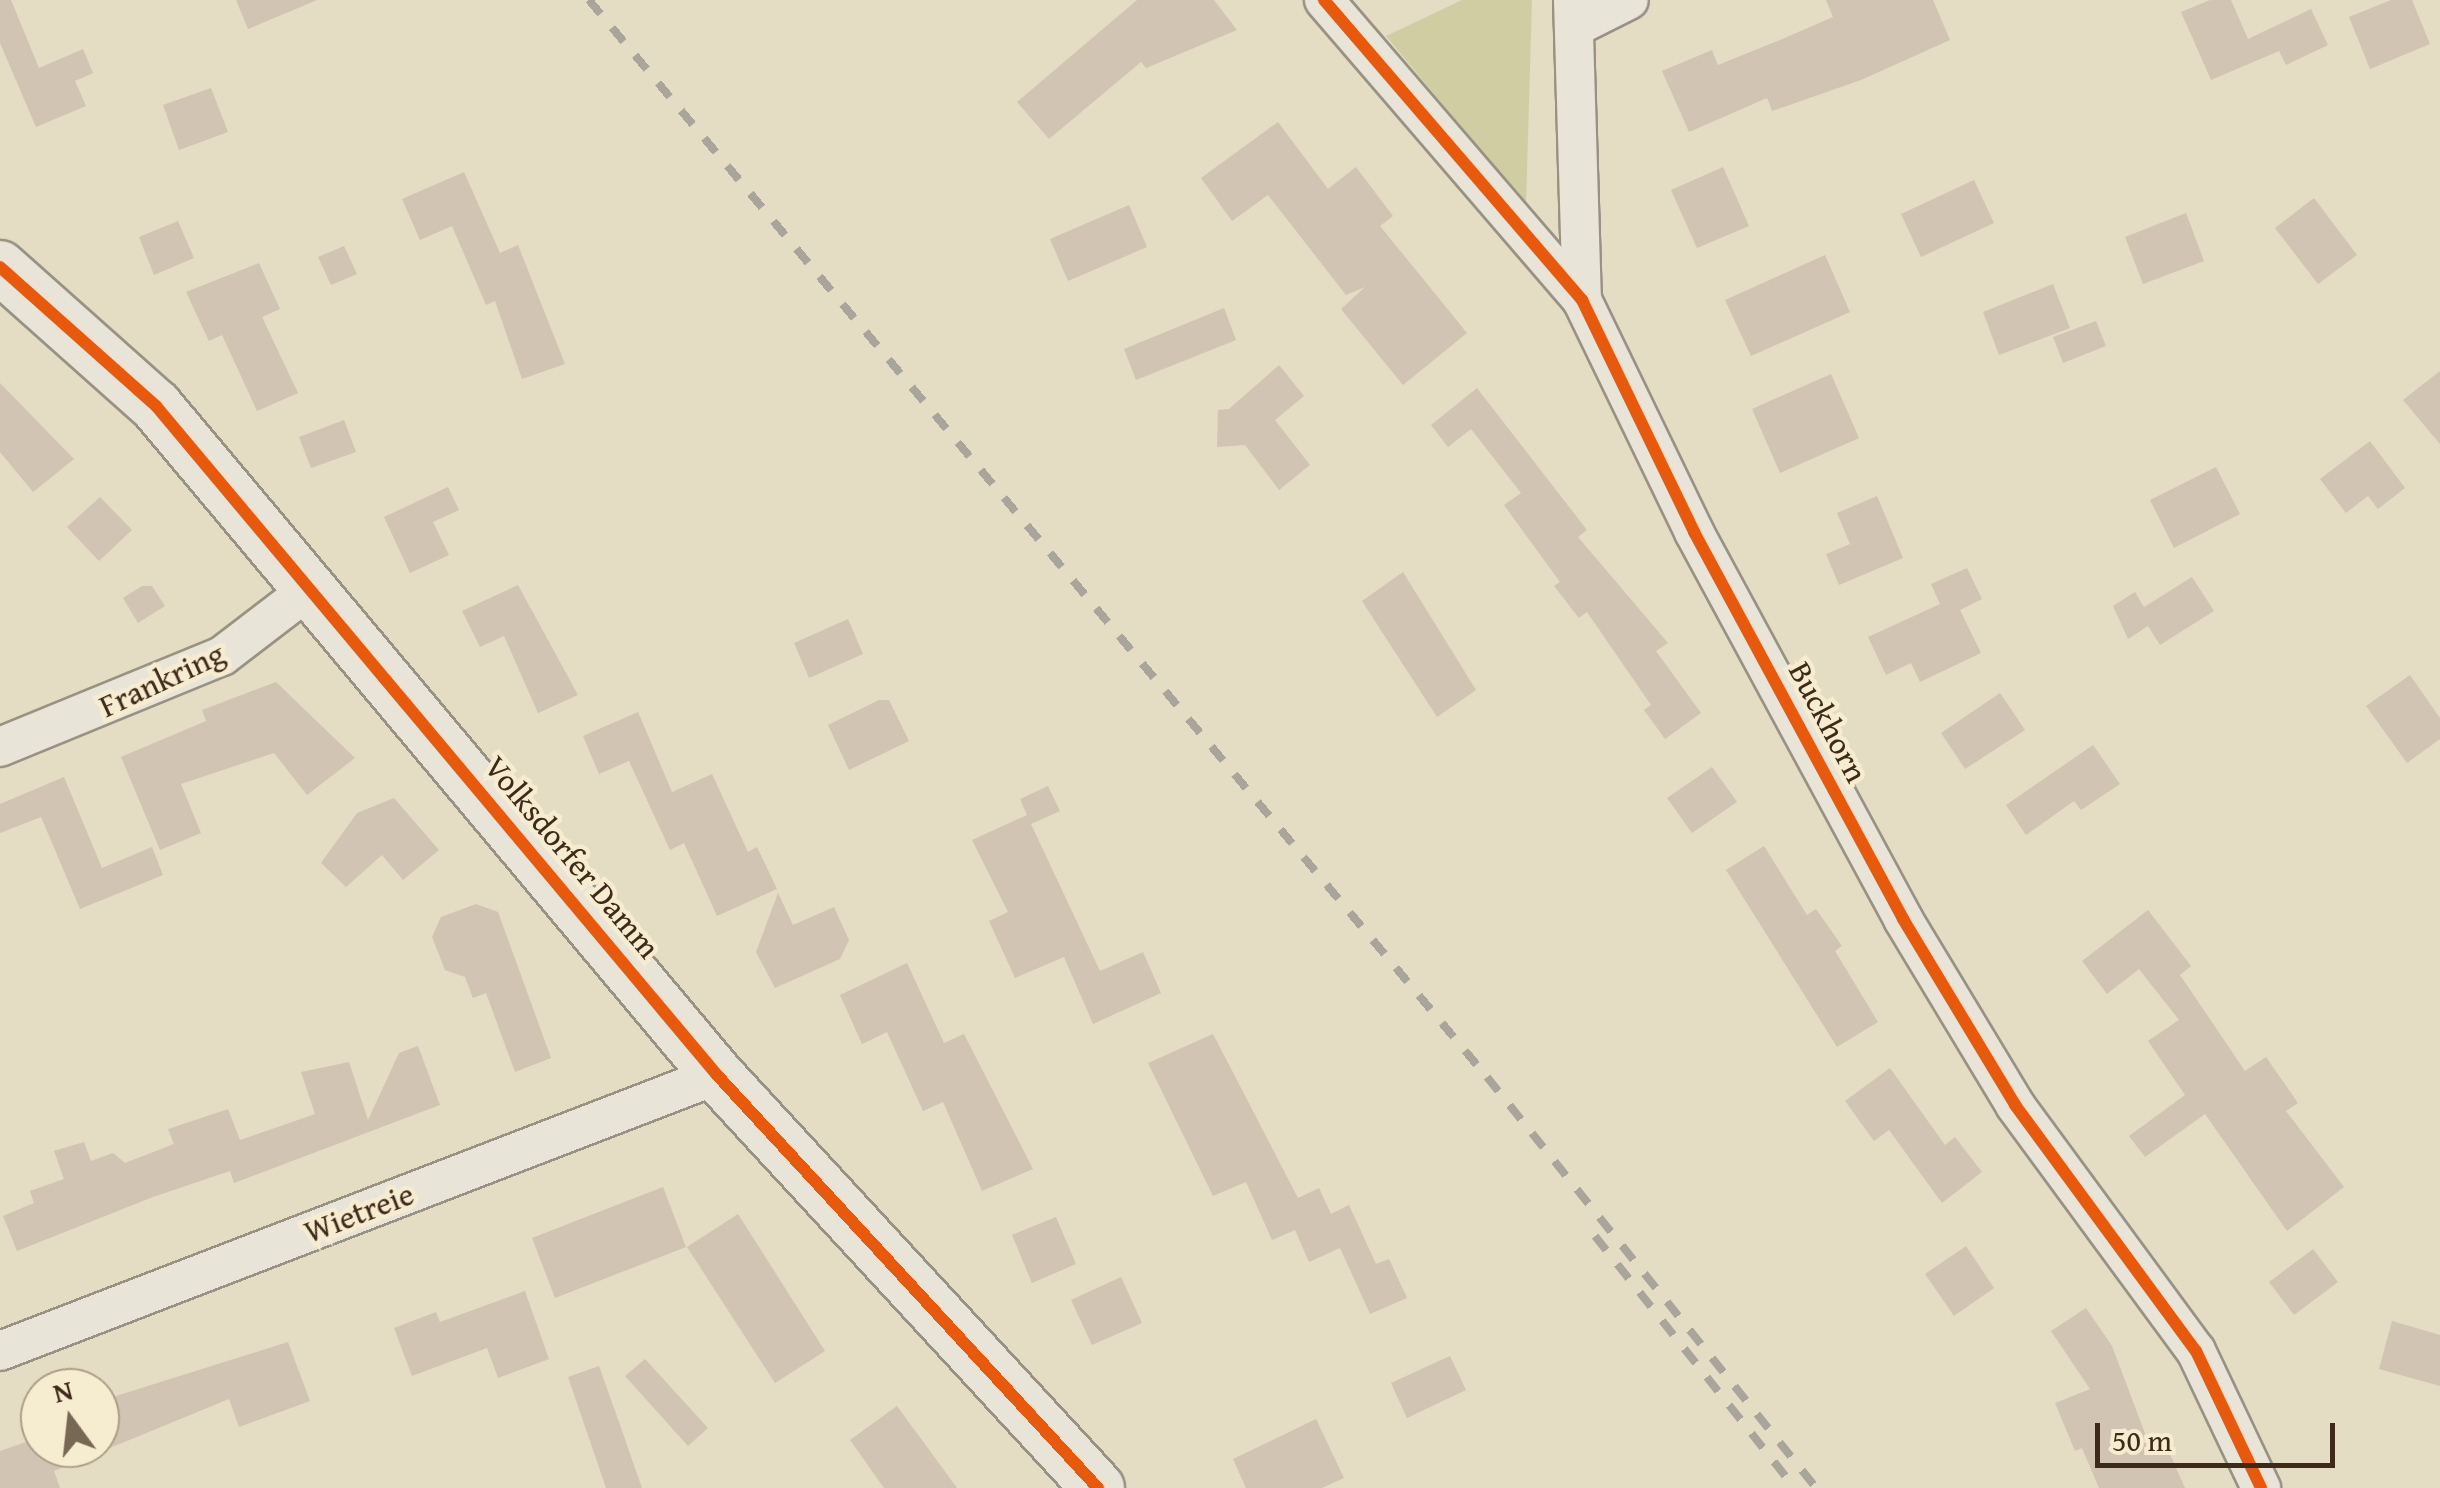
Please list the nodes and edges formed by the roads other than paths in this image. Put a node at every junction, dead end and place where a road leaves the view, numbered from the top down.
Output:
1 (1324, 0) edge
2 (1629, 0) edge
3 (1574, 13) edge
4 (0, 266) edge
5 (1582, 300) junction
6 (310, 588) junction
7 (0, 748) edge
8 (717, 1075) junction
9 (0, 1351) edge
10 (1098, 1488) edge
11 (2261, 1488) edge

1 - 5 street, Buckhorn
2 - 3 street
3 - 5 street
4 - 6 main road, Volksdorfer Damm
5 - 11 street, Buckhorn
6 - 7 street, Frankring
6 - 8 main road, Volksdorfer Damm
8 - 9 street, Wietreie
8 - 10 main road, Volksdorfer Damm

